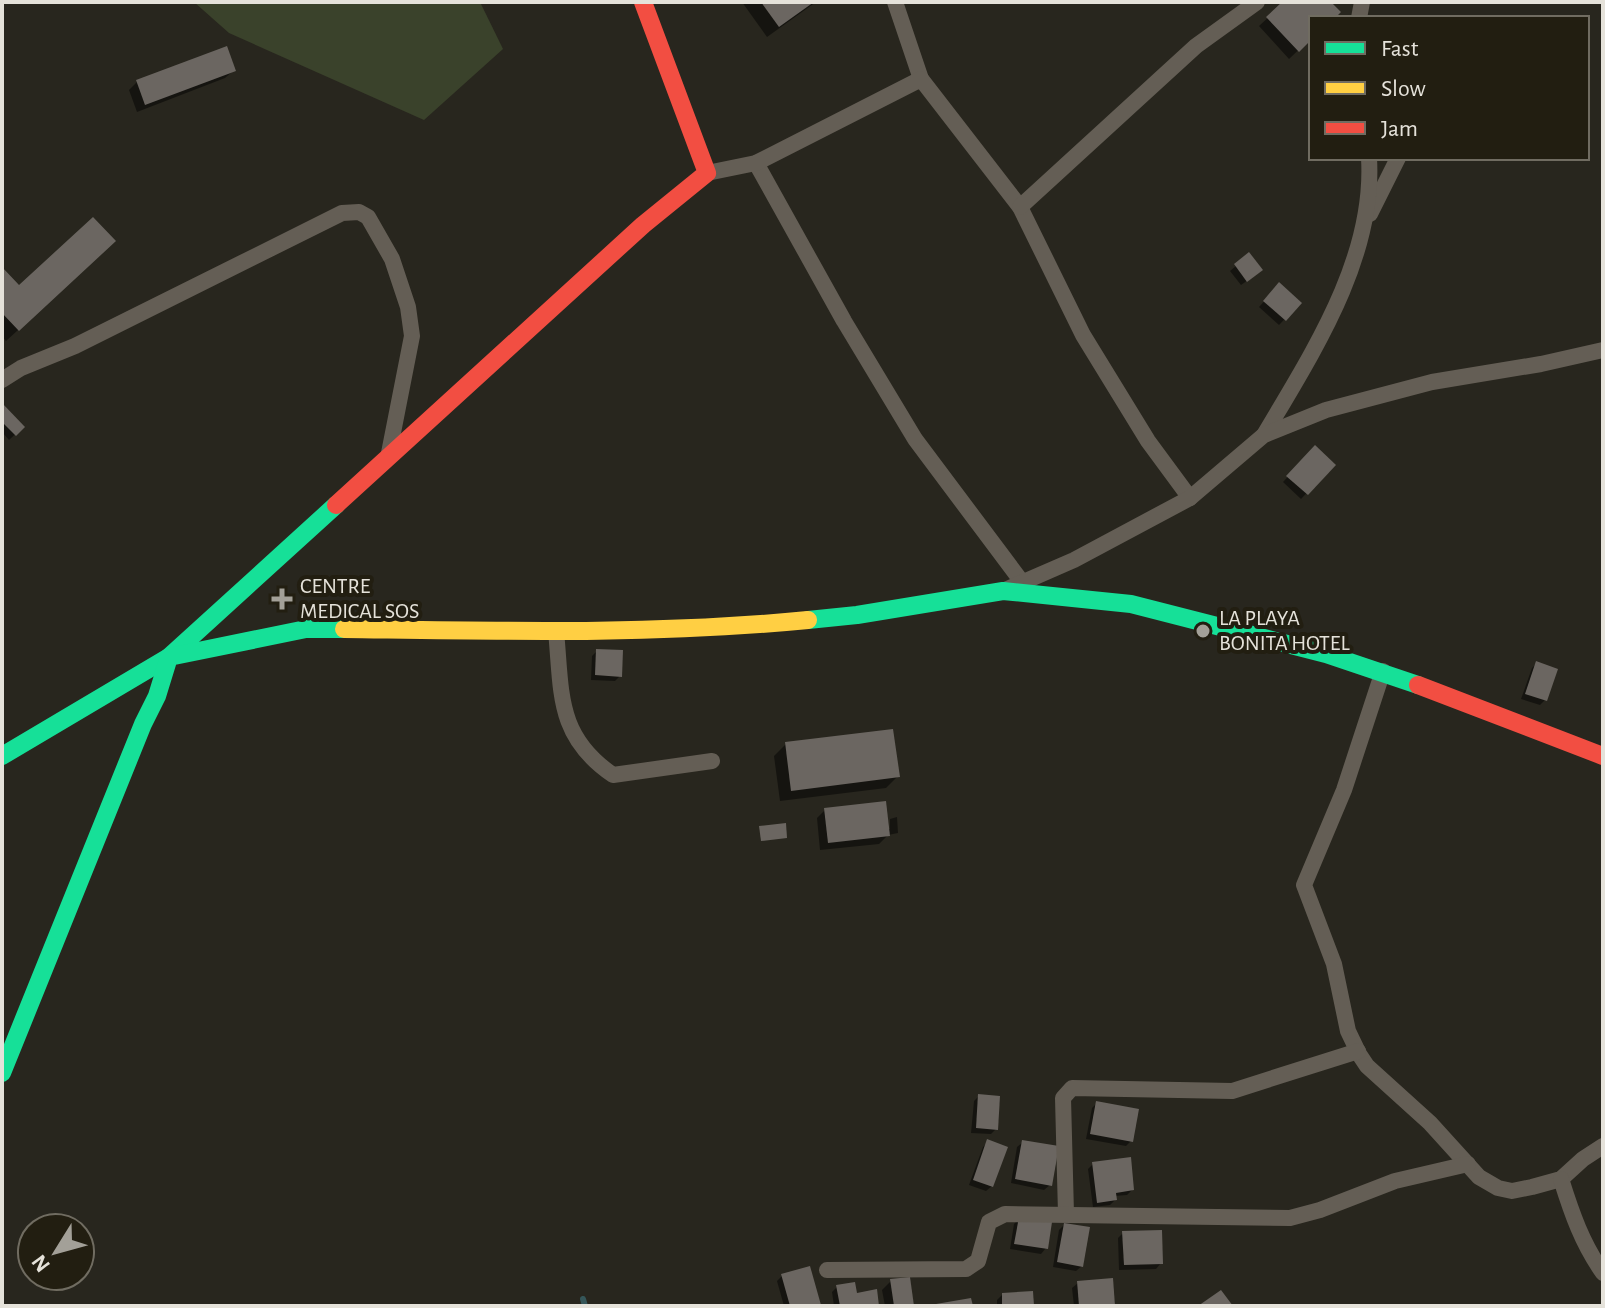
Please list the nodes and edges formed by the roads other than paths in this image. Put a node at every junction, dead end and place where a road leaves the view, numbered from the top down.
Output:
1 (643, 2) edge
2 (895, 2) edge
3 (1257, 2) edge
4 (921, 79) junction
5 (1369, 160) edge
6 (1397, 160) edge
7 (756, 163) junction
8 (707, 173) junction
9 (1020, 207) junction
10 (1360, 234) junction
11 (1603, 350) edge
12 (2, 380) edge
13 (1264, 435) junction
14 (388, 458) junction
15 (1190, 498) junction
16 (1022, 582) junction
17 (1003, 591) junction
18 (556, 631) junction
19 (169, 657) junction
20 (1383, 671) junction
21 (2, 756) edge
22 (1603, 756) edge
23 (712, 761) dead end
24 (1358, 1051) junction
25 (2, 1073) edge
26 (1603, 1146) edge
27 (1468, 1164) junction
28 (1561, 1179) junction
29 (1066, 1214) junction
30 (827, 1270) dead end
31 (1603, 1273) edge

1 - 8 street
2 - 4 street
3 - 9 street
4 - 7 street
4 - 9 street
5 - 10 street
6 - 10 street
7 - 8 street
7 - 16 street
8 - 14 street
9 - 15 street
10 - 13 street
11 - 13 street
12 - 14 street
13 - 15 street
14 - 19 street
15 - 16 street
16 - 17 street
17 - 18 street
17 - 20 street
18 - 19 street
18 - 23 street
19 - 21 street
19 - 25 street
20 - 22 street
20 - 24 street
24 - 27 street
24 - 29 street
26 - 28 street
27 - 28 street
27 - 29 street
28 - 31 street
29 - 30 street

